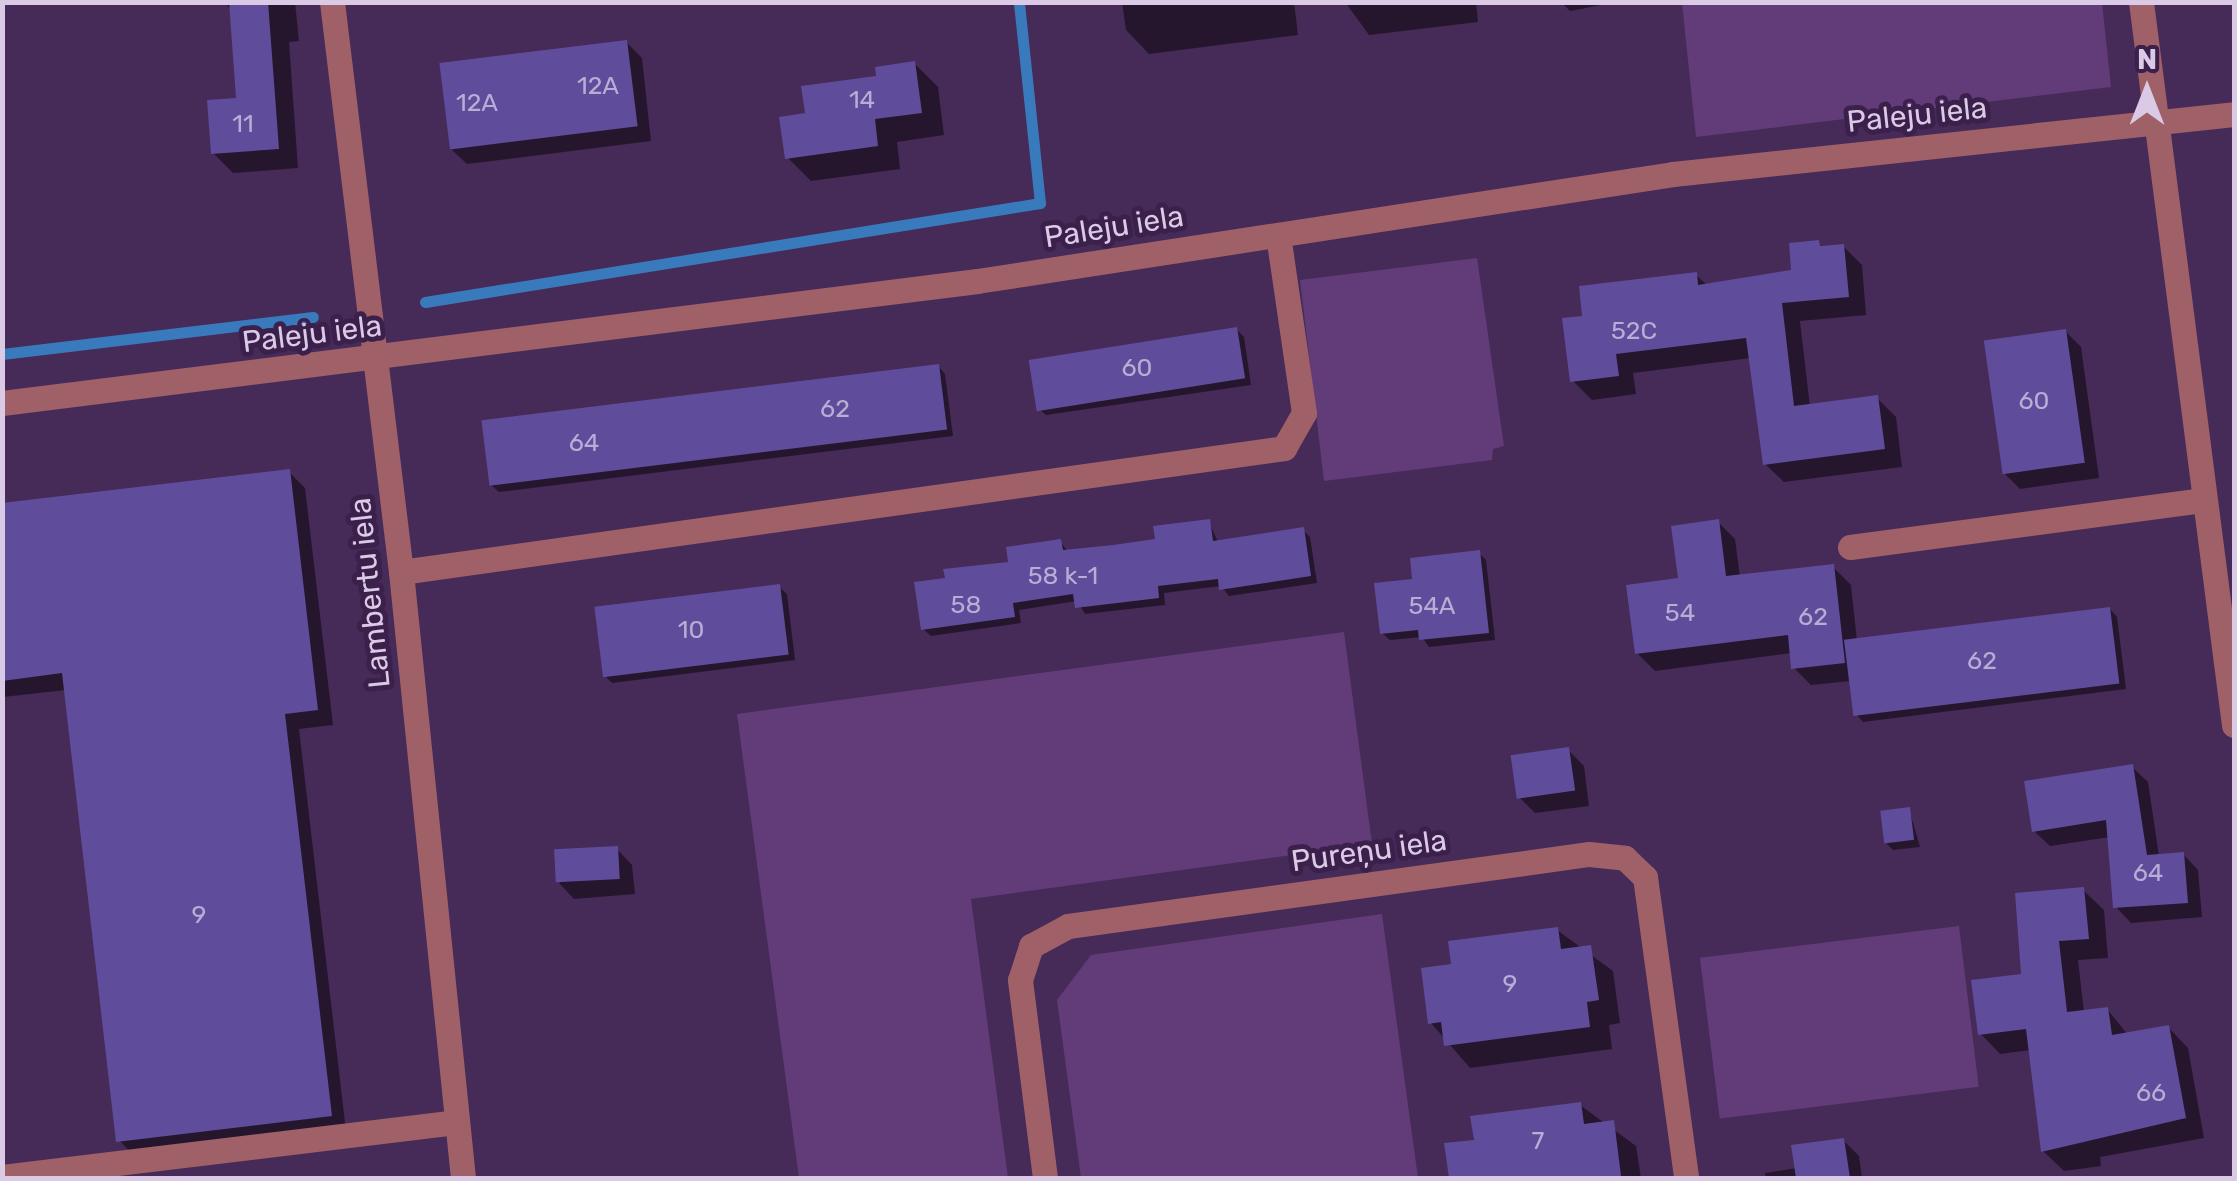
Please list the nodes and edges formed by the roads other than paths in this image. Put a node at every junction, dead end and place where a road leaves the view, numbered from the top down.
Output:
1 (332, 2) edge
2 (2141, 2) edge
3 (2234, 114) edge
4 (2154, 123) junction
5 (1278, 235) junction
6 (378, 360) junction
7 (2, 404) edge
8 (2204, 500) junction
9 (1850, 546) dead end
10 (401, 572) junction
11 (2234, 725) edge
12 (456, 1122) junction
13 (2, 1177) edge
14 (464, 1178) edge
15 (1046, 1178) edge
16 (1686, 1178) edge

1 - 6 street, Lambertu iela
2 - 4 street
3 - 4 street, Paleju iela
4 - 5 street, Paleju iela
4 - 8 street
5 - 6 street, Paleju iela
5 - 10 street
6 - 7 street, Paleju iela
6 - 10 street, Lambertu iela
8 - 9 street
8 - 11 street
10 - 12 street, Lambertu iela
12 - 13 street
12 - 14 street, Lambertu iela
15 - 16 street, Pureņu iela

